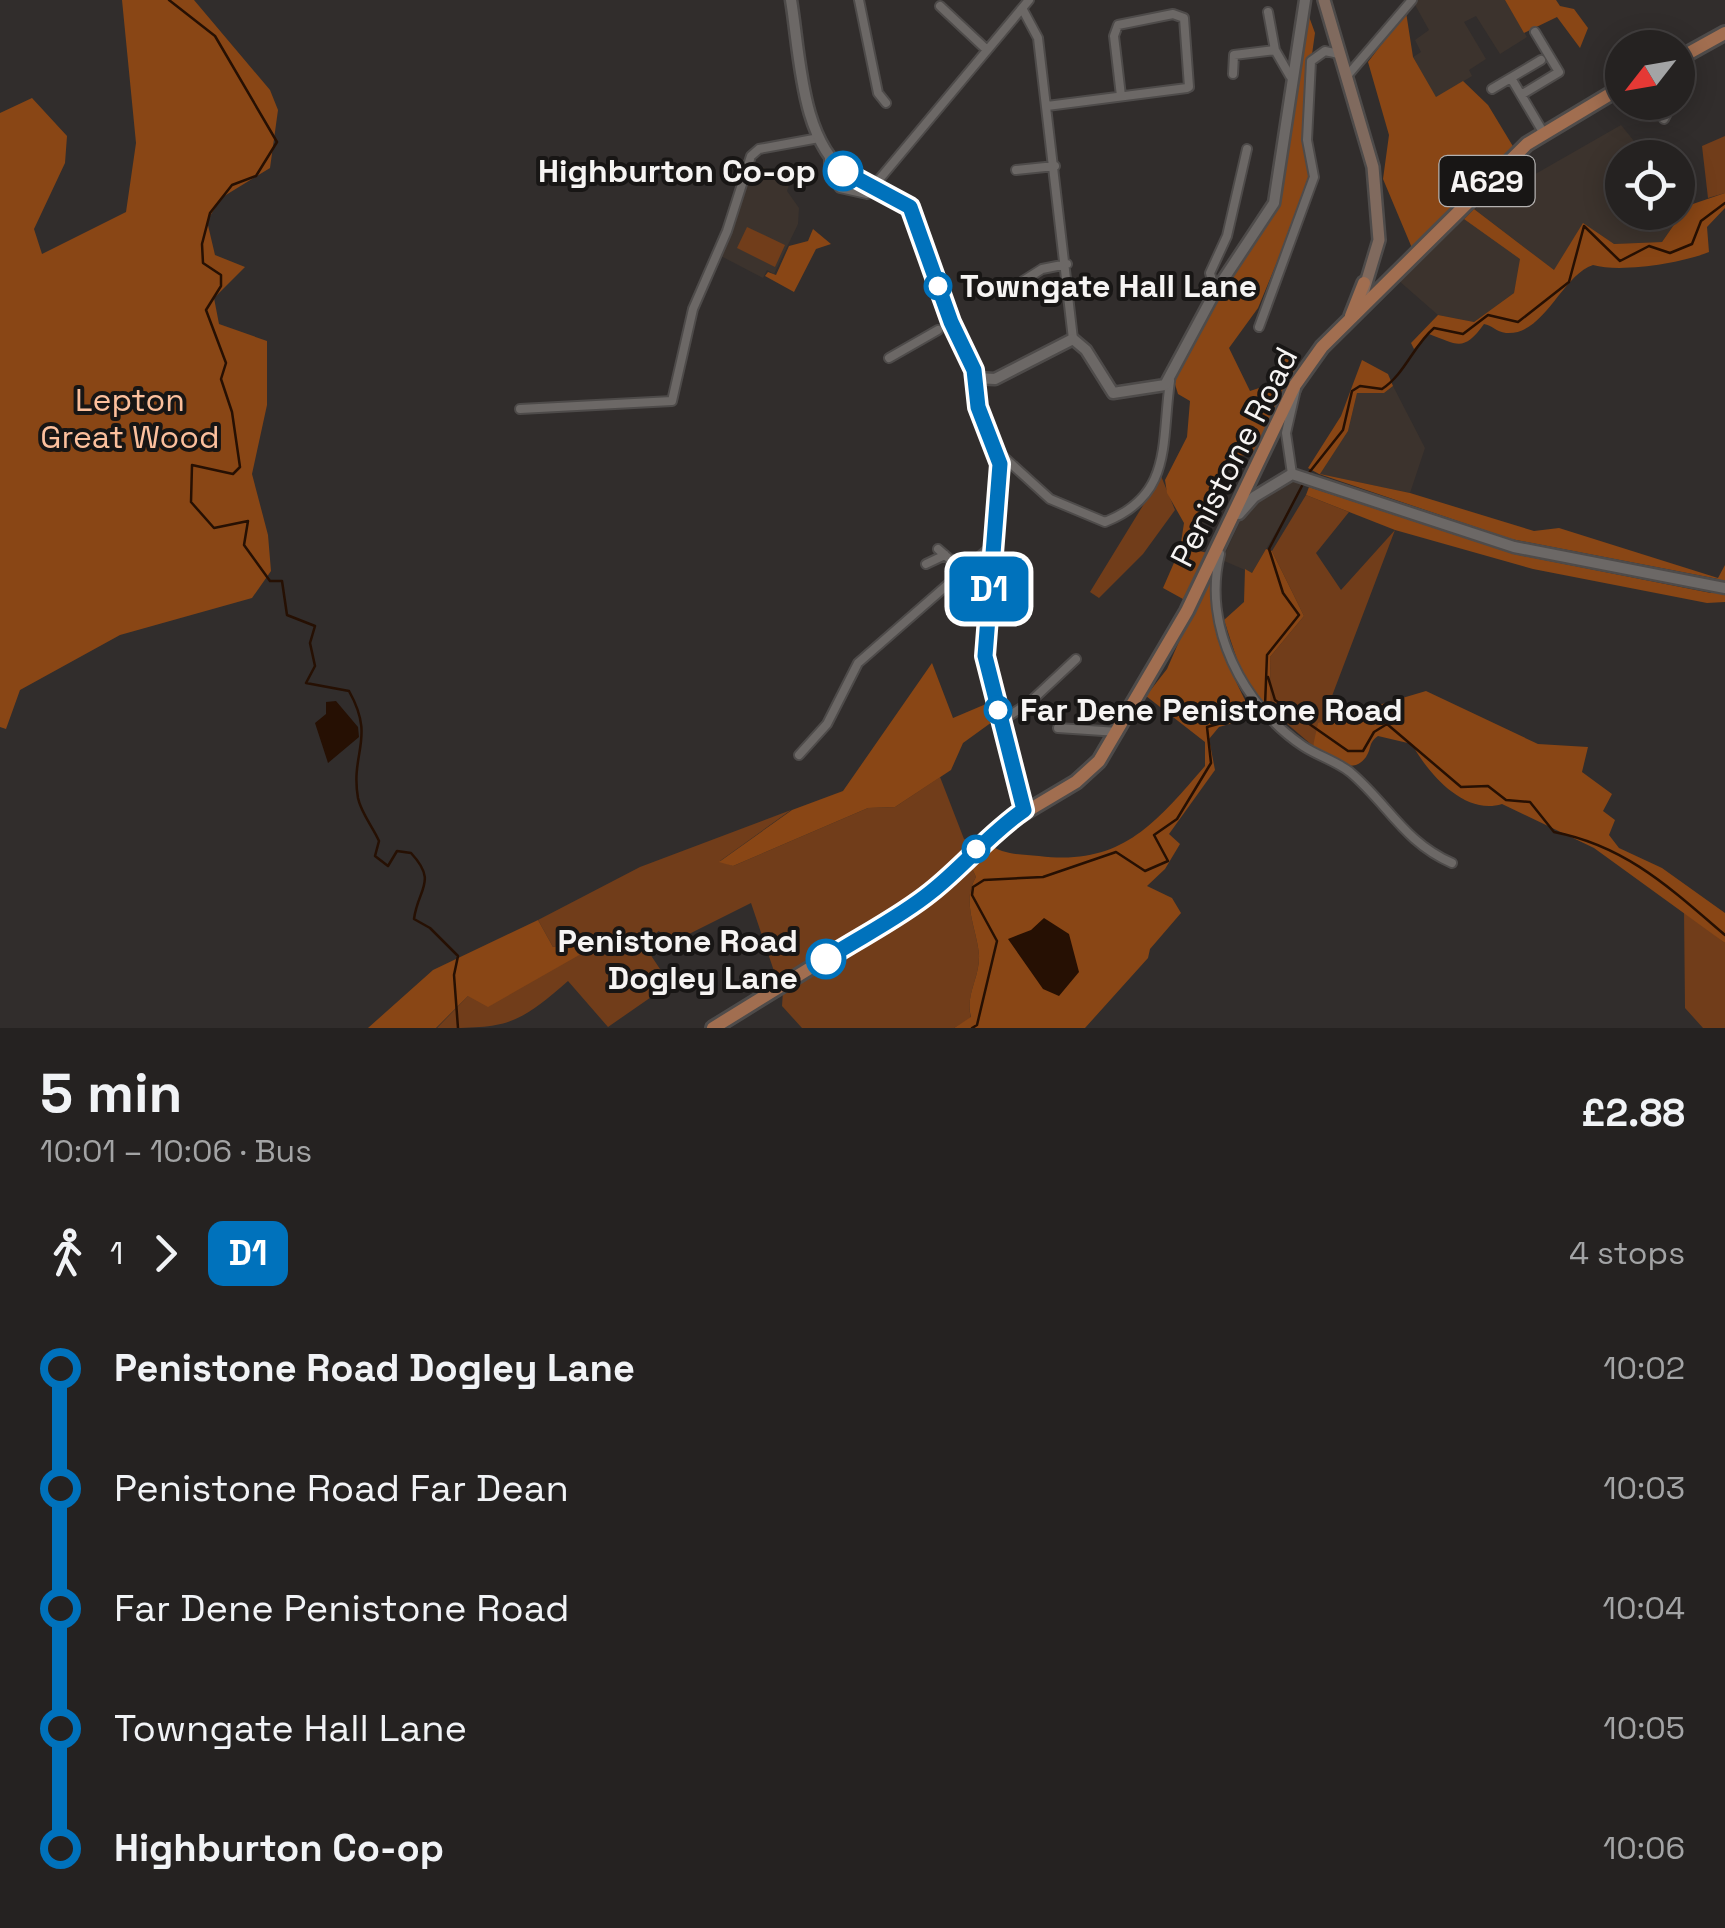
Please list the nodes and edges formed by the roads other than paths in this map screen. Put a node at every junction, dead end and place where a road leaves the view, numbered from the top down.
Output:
1 (790, 0) edge
2 (859, 0) edge
3 (1029, 0) edge
4 (1305, 0) edge
5 (1324, 0) edge
6 (1412, 0) edge
7 (940, 6) dead end
8 (1023, 10) junction
9 (1268, 12) dead end
10 (1535, 32) dead end
11 (1725, 33) edge
12 (987, 50) junction
13 (1275, 50) junction
14 (1695, 50) edge
15 (1340, 54) junction
16 (1541, 60) dead end
17 (1234, 74) dead end
18 (1290, 76) junction
19 (1347, 76) junction
20 (1511, 78) junction
21 (1492, 89) dead end
22 (1521, 95) junction
23 (1121, 96) junction
24 (1605, 97) edge
25 (886, 103) dead end
26 (1047, 106) junction
27 (1543, 132) junction
28 (819, 138) junction
29 (1248, 149) dead end
30 (1055, 166) junction
31 (1016, 170) dead end
32 (872, 187) junction
33 (1067, 264) junction
34 (1023, 281) dead end
35 (1364, 283) junction
36 (1215, 292) junction
37 (1370, 299) junction
38 (1351, 318) junction
39 (944, 325) junction
40 (1259, 326) dead end
41 (1072, 338) junction
42 (889, 358) dead end
43 (975, 378) junction
44 (1170, 380) junction
45 (1295, 384) junction
46 (520, 409) dead end
47 (997, 451) junction
48 (1295, 475) junction
49 (1218, 541) junction
50 (993, 545) junction
51 (926, 564) dead end
52 (963, 571) junction
53 (1725, 588) edge
54 (1076, 658) dead end
55 (1001, 721) junction
56 (1058, 728) dead end
57 (1118, 732) junction
58 (799, 755) dead end
59 (1024, 810) junction
60 (1452, 863) dead end
61 (713, 1028) edge

1 - 28 street
2 - 25 street
3 - 8 street
4 - 18 street
5 - 15 main road
6 - 19 street
7 - 12 street
8 - 12 street
8 - 26 street
9 - 13 street
10 - 22 street
11 - 14 highway
12 - 32 street
13 - 17 street
13 - 18 street
15 - 19 main road
15 - 40 street
16 - 20 street
18 - 36 street
19 - 35 main road
20 - 21 street
20 - 22 street
22 - 27 street
23 - 23 street
23 - 26 street
24 - 27 highway, Penistone Road / A629
26 - 30 street
27 - 37 highway, Penistone Road / A629
28 - 32 street
28 - 46 street
29 - 36 street
30 - 31 street
30 - 33 street
32 - 39 street
33 - 34 street
33 - 41 street
35 - 37 main road
35 - 38 highway
36 - 44 street
37 - 38 highway, Penistone Road / A629
38 - 45 highway, Penistone Road / A629
39 - 42 street
39 - 43 street
41 - 43 street
41 - 44 street
43 - 47 street
44 - 47 street
45 - 48 street
45 - 49 highway, Penistone Road / A629
47 - 50 street
48 - 49 street
48 - 53 street
49 - 57 highway, Penistone Road / A629
49 - 60 street
50 - 52 street
50 - 55 street
51 - 52 street
52 - 58 street
54 - 55 street
55 - 59 street
56 - 57 street
57 - 59 highway, Penistone Road / A629
59 - 61 highway, Penistone Road / A629

